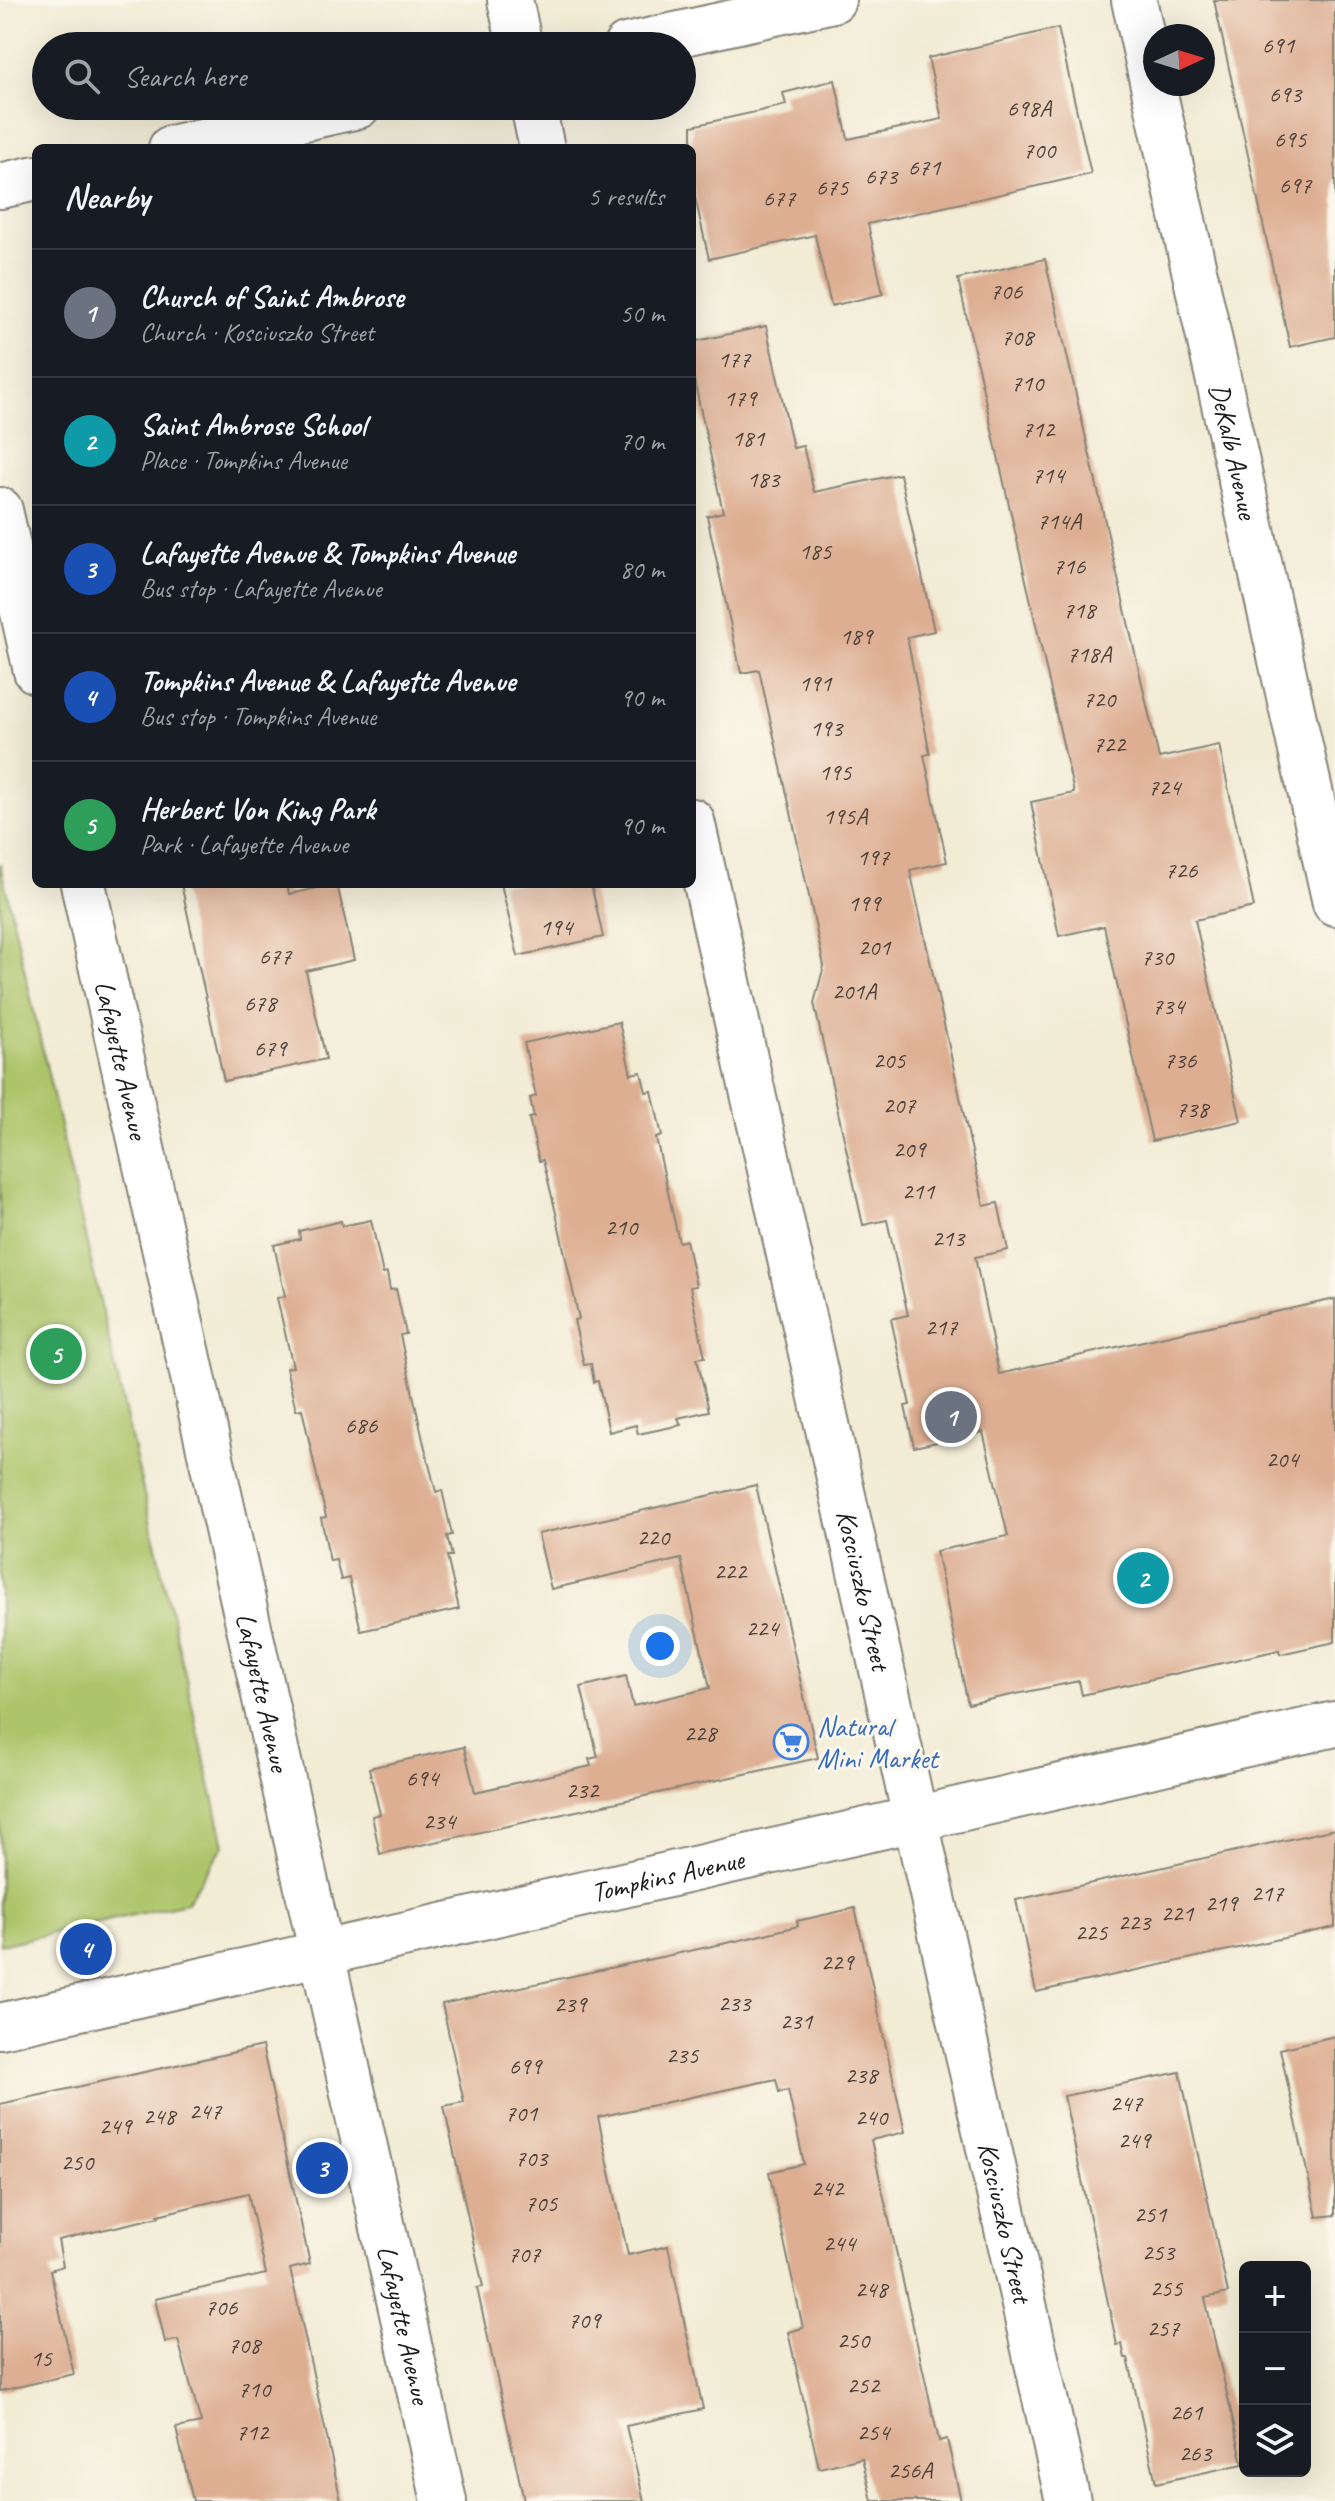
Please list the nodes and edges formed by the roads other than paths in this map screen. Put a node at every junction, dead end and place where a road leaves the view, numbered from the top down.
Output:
1 (510, 0) edge
2 (833, 0) edge
3 (1134, 0) edge
4 (517, 32) edge
5 (689, 32) edge
6 (296, 120) edge
7 (536, 120) edge
8 (189, 144) edge
9 (541, 144) edge
10 (32, 179) edge
11 (0, 186) edge
12 (0, 510) edge
13 (32, 653) edge
14 (696, 839) edge
15 (84, 888) edge
16 (1335, 903) edge
17 (1335, 1724) edge
18 (916, 1818) junction
19 (321, 1952) junction
20 (0, 2026) edge
21 (444, 2501) edge
22 (1068, 2501) edge

1 - 4 street
2 - 5 street
3 - 16 street, DeKalb Avenue
6 - 8 street
7 - 9 street
10 - 11 street
12 - 13 street
14 - 18 street, Kosciuszko Street
15 - 19 street, Lafayette Avenue
17 - 18 street, Tompkins Avenue
18 - 19 street, Tompkins Avenue
18 - 22 street, Kosciuszko Street
19 - 20 street, Tompkins Avenue
19 - 21 street, Lafayette Avenue

